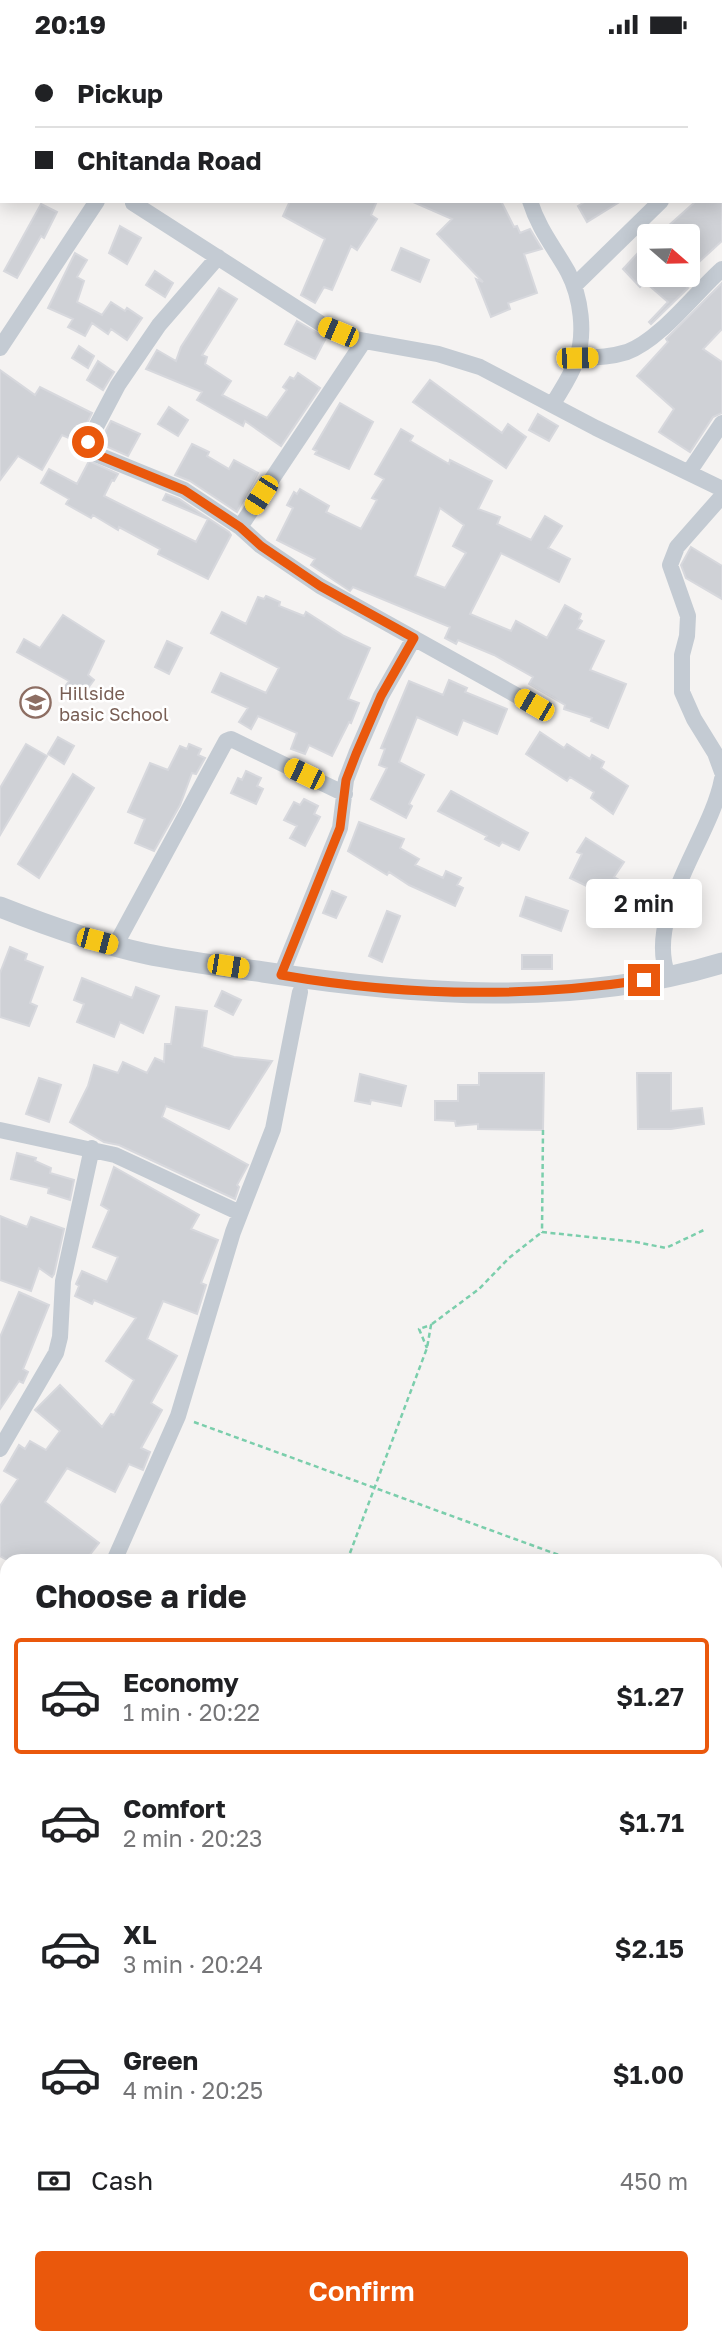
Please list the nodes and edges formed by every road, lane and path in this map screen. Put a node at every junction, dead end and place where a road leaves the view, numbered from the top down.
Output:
1 (96, 203) edge
2 (134, 203) edge
3 (531, 203) edge
4 (659, 203) edge
5 (218, 257) junction
6 (722, 269) edge
7 (574, 286) junction
8 (364, 341) junction
9 (0, 348) edge
10 (577, 358) junction
11 (553, 404) junction
12 (722, 423) edge
13 (688, 472) junction
14 (722, 489) edge
15 (722, 496) edge
16 (240, 527) junction
17 (414, 638) junction
18 (534, 705) dead end
19 (722, 772) edge
20 (722, 779) edge
21 (345, 793) junction
22 (0, 907) edge
23 (115, 946) junction
24 (722, 964) edge
25 (281, 975) junction
26 (668, 976) junction
27 (300, 992) dead end
28 (0, 1130) edge
29 (543, 1130) dead end
30 (92, 1149) junction
31 (240, 1213) junction
32 (706, 1229) dead end
33 (542, 1232) junction
34 (431, 1325) junction
35 (427, 1348) junction
36 (178, 1416) junction
37 (0, 1449) edge
38 (377, 1486) junction
39 (117, 1554) edge
40 (350, 1554) edge
41 (556, 1554) edge

1 - 9 street
2 - 5 street
3 - 7 street
4 - 7 street
5 - 8 street
5 - 16 street
6 - 10 street
7 - 10 street
8 - 11 street
8 - 16 street
10 - 11 street
11 - 13 street
12 - 13 street
13 - 14 street
15 - 19 street
16 - 17 street
17 - 18 street
17 - 21 street
20 - 26 street
21 - 23 street
21 - 25 street
22 - 23 street
23 - 25 street
24 - 26 street
25 - 26 street
27 - 31 street
28 - 30 street
29 - 33 path
30 - 31 street
30 - 37 street
31 - 36 street
32 - 33 path
33 - 34 path
34 - 35 path
34 - 35 path
35 - 38 path
36 - 38 path
36 - 39 street
38 - 40 path
38 - 41 path

